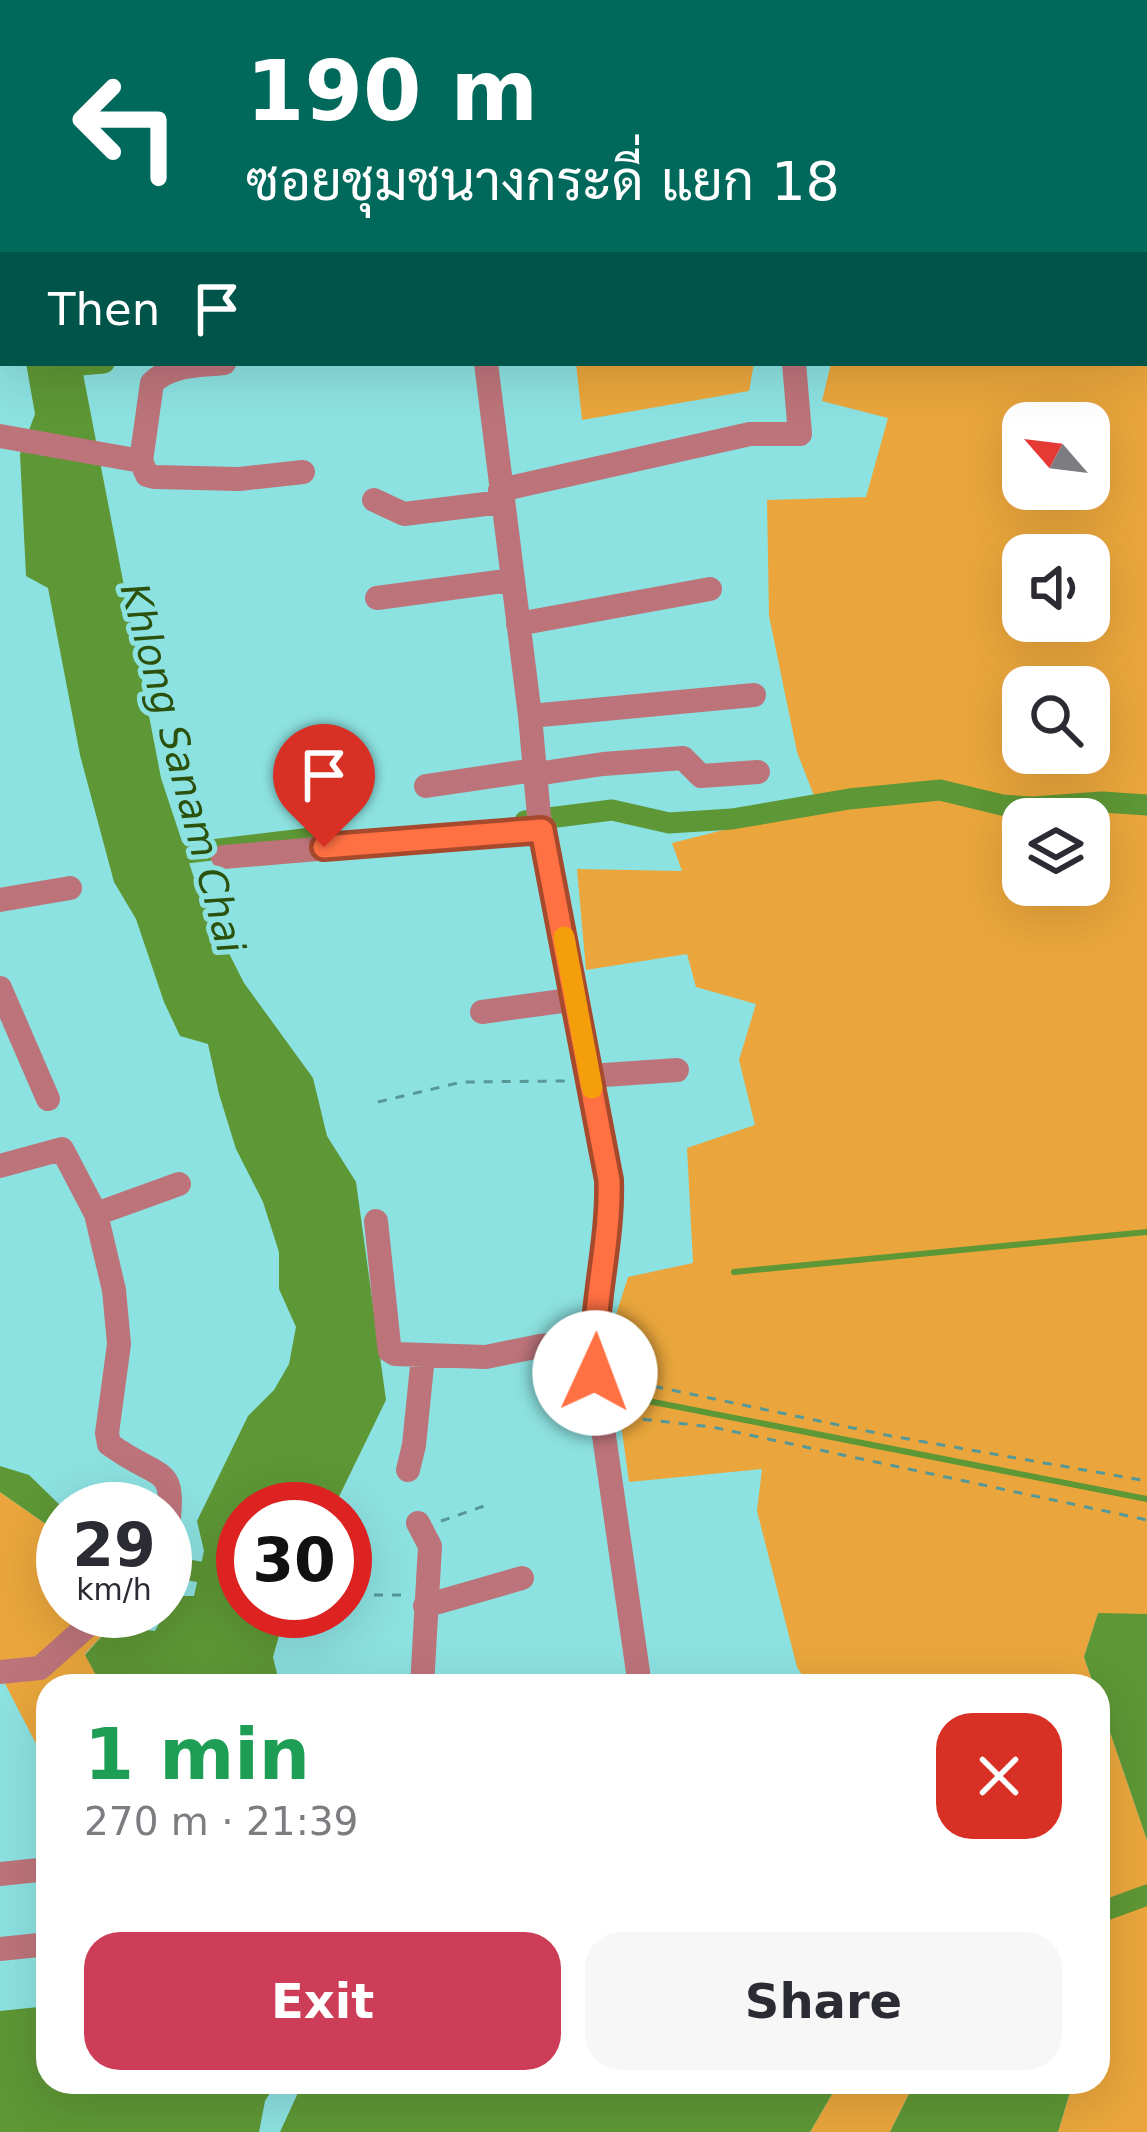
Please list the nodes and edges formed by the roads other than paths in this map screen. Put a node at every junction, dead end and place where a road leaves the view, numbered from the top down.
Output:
1 (179, 366) edge
2 (486, 366) edge
3 (794, 366) edge
4 (7, 436) edge
5 (141, 461) junction
6 (303, 472) dead end
7 (501, 496) junction
8 (374, 500) dead end
9 (512, 580) junction
10 (710, 589) dead end
11 (377, 598) dead end
12 (518, 624) junction
13 (754, 695) dead end
14 (530, 716) junction
15 (535, 772) junction
16 (758, 772) dead end
17 (426, 786) dead end
18 (541, 824) junction
19 (223, 857) dead end
20 (70, 888) dead end
21 (0, 900) edge
22 (0, 988) edge
23 (577, 999) junction
24 (482, 1012) dead end
25 (677, 1070) dead end
26 (591, 1079) junction
27 (48, 1099) dead end
28 (0, 1166) edge
29 (179, 1184) dead end
30 (96, 1214) junction
31 (376, 1221) dead end
32 (593, 1342) junction
33 (423, 1357) junction
34 (408, 1470) dead end
35 (168, 1482) edge
36 (418, 1523) road end
37 (522, 1579) dead end
38 (425, 1601) junction
39 (74, 1638) edge
40 (0, 1672) edge
41 (422, 1674) edge
42 (639, 1674) edge
43 (36, 1870) edge
44 (0, 1874) edge
45 (36, 1945) edge
46 (0, 1949) edge

1 - 5 street
2 - 7 street
3 - 7 street
4 - 5 street
5 - 6 street
7 - 8 street
7 - 9 street
9 - 11 street
9 - 12 street
10 - 12 street
12 - 14 street
13 - 14 street
14 - 15 street
15 - 16 street
15 - 17 street
15 - 18 street
18 - 19 street
18 - 23 street
20 - 21 street
22 - 27 street
23 - 24 street
23 - 26 street
25 - 26 street
26 - 32 street
28 - 30 street
29 - 30 street
30 - 35 street
31 - 33 street
32 - 33 street
32 - 42 street
33 - 34 street
36 - 38 street
37 - 38 street
38 - 41 street
39 - 40 street
43 - 44 street
45 - 46 street

